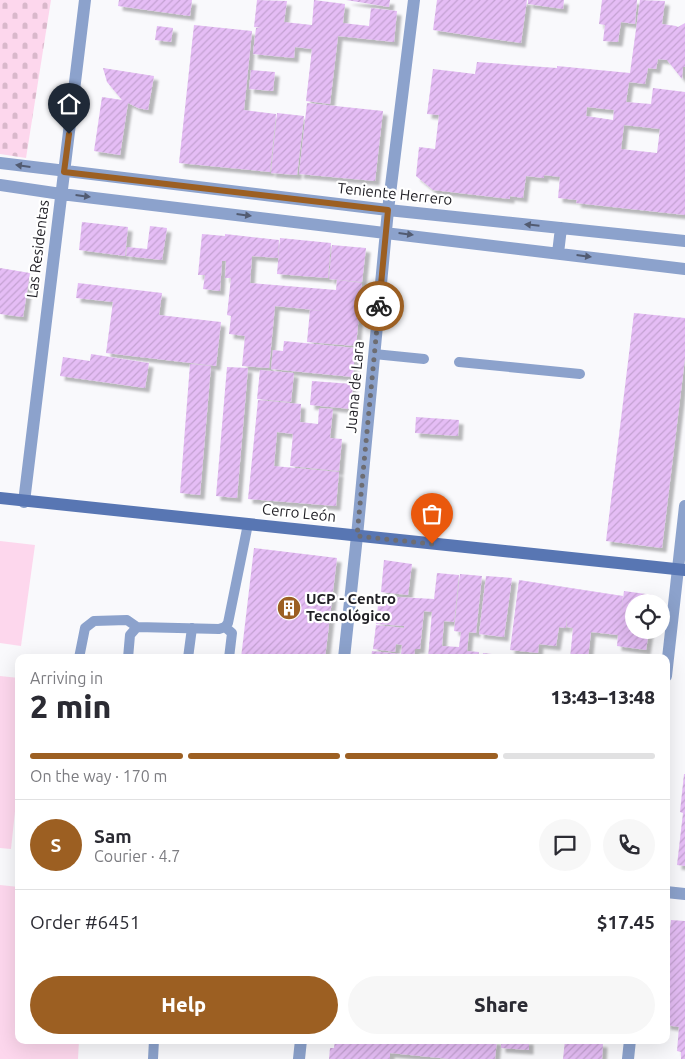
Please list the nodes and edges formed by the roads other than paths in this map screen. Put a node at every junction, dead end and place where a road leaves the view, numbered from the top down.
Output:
1 (85, 0) edge
2 (414, 0) edge
3 (0, 163) edge
4 (64, 172) junction
5 (0, 185) edge
6 (226, 191) junction
7 (61, 194) junction
8 (388, 210) junction
9 (225, 213) junction
10 (561, 228) junction
11 (386, 232) junction
12 (685, 241) edge
13 (558, 253) junction
14 (685, 268) edge
15 (374, 354) junction
16 (424, 359) dead end
17 (459, 362) dead end
18 (580, 374) dead end
19 (0, 498) edge
20 (24, 502) junction
21 (685, 506) edge
22 (248, 524) junction
23 (357, 536) junction
24 (681, 570) edge
25 (138, 627) junction
26 (225, 627) junction
27 (192, 628) junction
28 (80, 654) edge
29 (128, 654) edge
30 (189, 654) edge
31 (229, 654) edge
32 (344, 654) edge
33 (669, 654) edge
34 (670, 892) edge
35 (685, 894) edge
36 (154, 1044) edge
37 (301, 1044) edge
38 (630, 1044) edge
39 (154, 1059) edge
40 (299, 1059) edge
41 (628, 1059) edge

1 - 4 street, Las Residentas
2 - 8 street, Juana de Lara
4 -> 3 street, Teniente Herrero
4 - 6 street, Teniente Herrero
4 - 7 street, Las Residentas
5 - 7 street
6 - 8 street, Teniente Herrero
6 - 9 street
7 -> 9 street
7 - 20 street, Las Residentas
10 -> 8 street, Teniente Herrero
8 - 11 street, Juana de Lara
9 -> 11 street
10 - 12 street, Teniente Herrero
10 - 13 street
11 -> 13 street
11 - 15 street, Juana de Lara
13 -> 14 street
15 - 16 lane
15 - 23 street, Juana de Lara
17 - 18 lane
19 - 20 street, Cerro León
20 - 22 street, Cerro León
21 - 24 street
22 - 23 street, Cerro León
22 - 26 lane
23 - 24 street, Cerro León
23 - 32 street, Juana de Lara
24 - 33 street
25 - 27 lane
25 - 28 lane
25 - 29 lane
26 - 27 lane
26 - 31 lane
27 - 30 lane
34 - 35 street
36 - 39 lane
37 - 40 street
38 - 41 street

